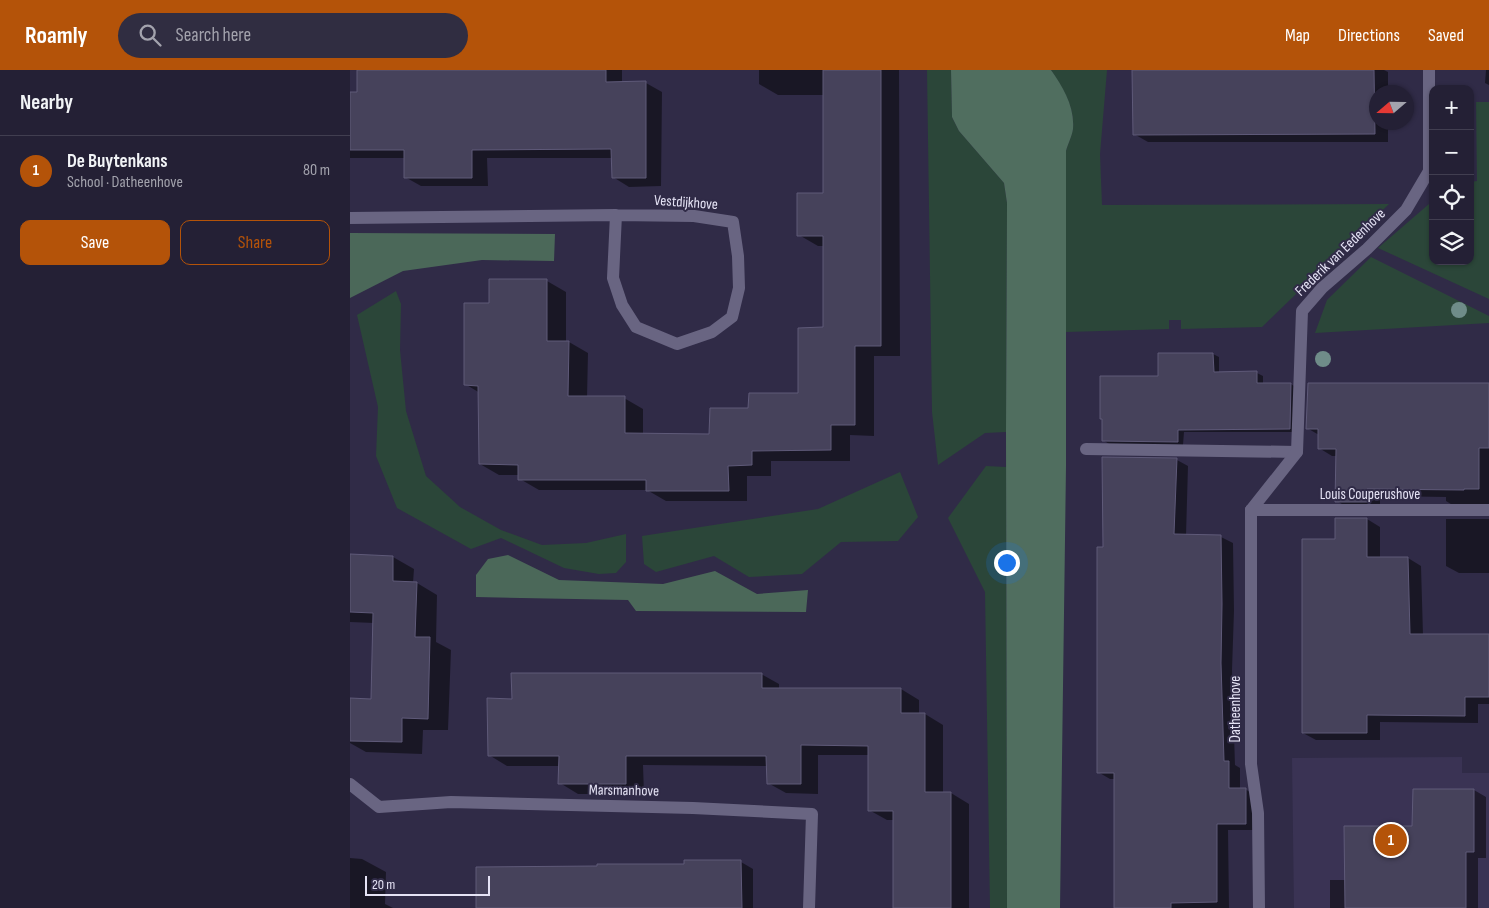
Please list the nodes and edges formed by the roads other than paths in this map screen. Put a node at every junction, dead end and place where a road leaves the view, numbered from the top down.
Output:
1 (1429, 70) edge
2 (616, 215) junction
3 (350, 218) edge
4 (1086, 450) dead end
5 (1297, 452) junction
6 (1251, 510) junction
7 (1489, 510) edge
8 (350, 784) edge
9 (809, 908) edge
10 (1259, 908) edge

1 - 5 street, Frederik van Eedenhove
2 - 2 street, Vestdijkhove
2 - 3 street, Vestdijkhove
4 - 5 street
5 - 6 street
6 - 7 street, Louis Couperushove
6 - 10 street, Datheenhove
8 - 9 street, Marsmanhove

